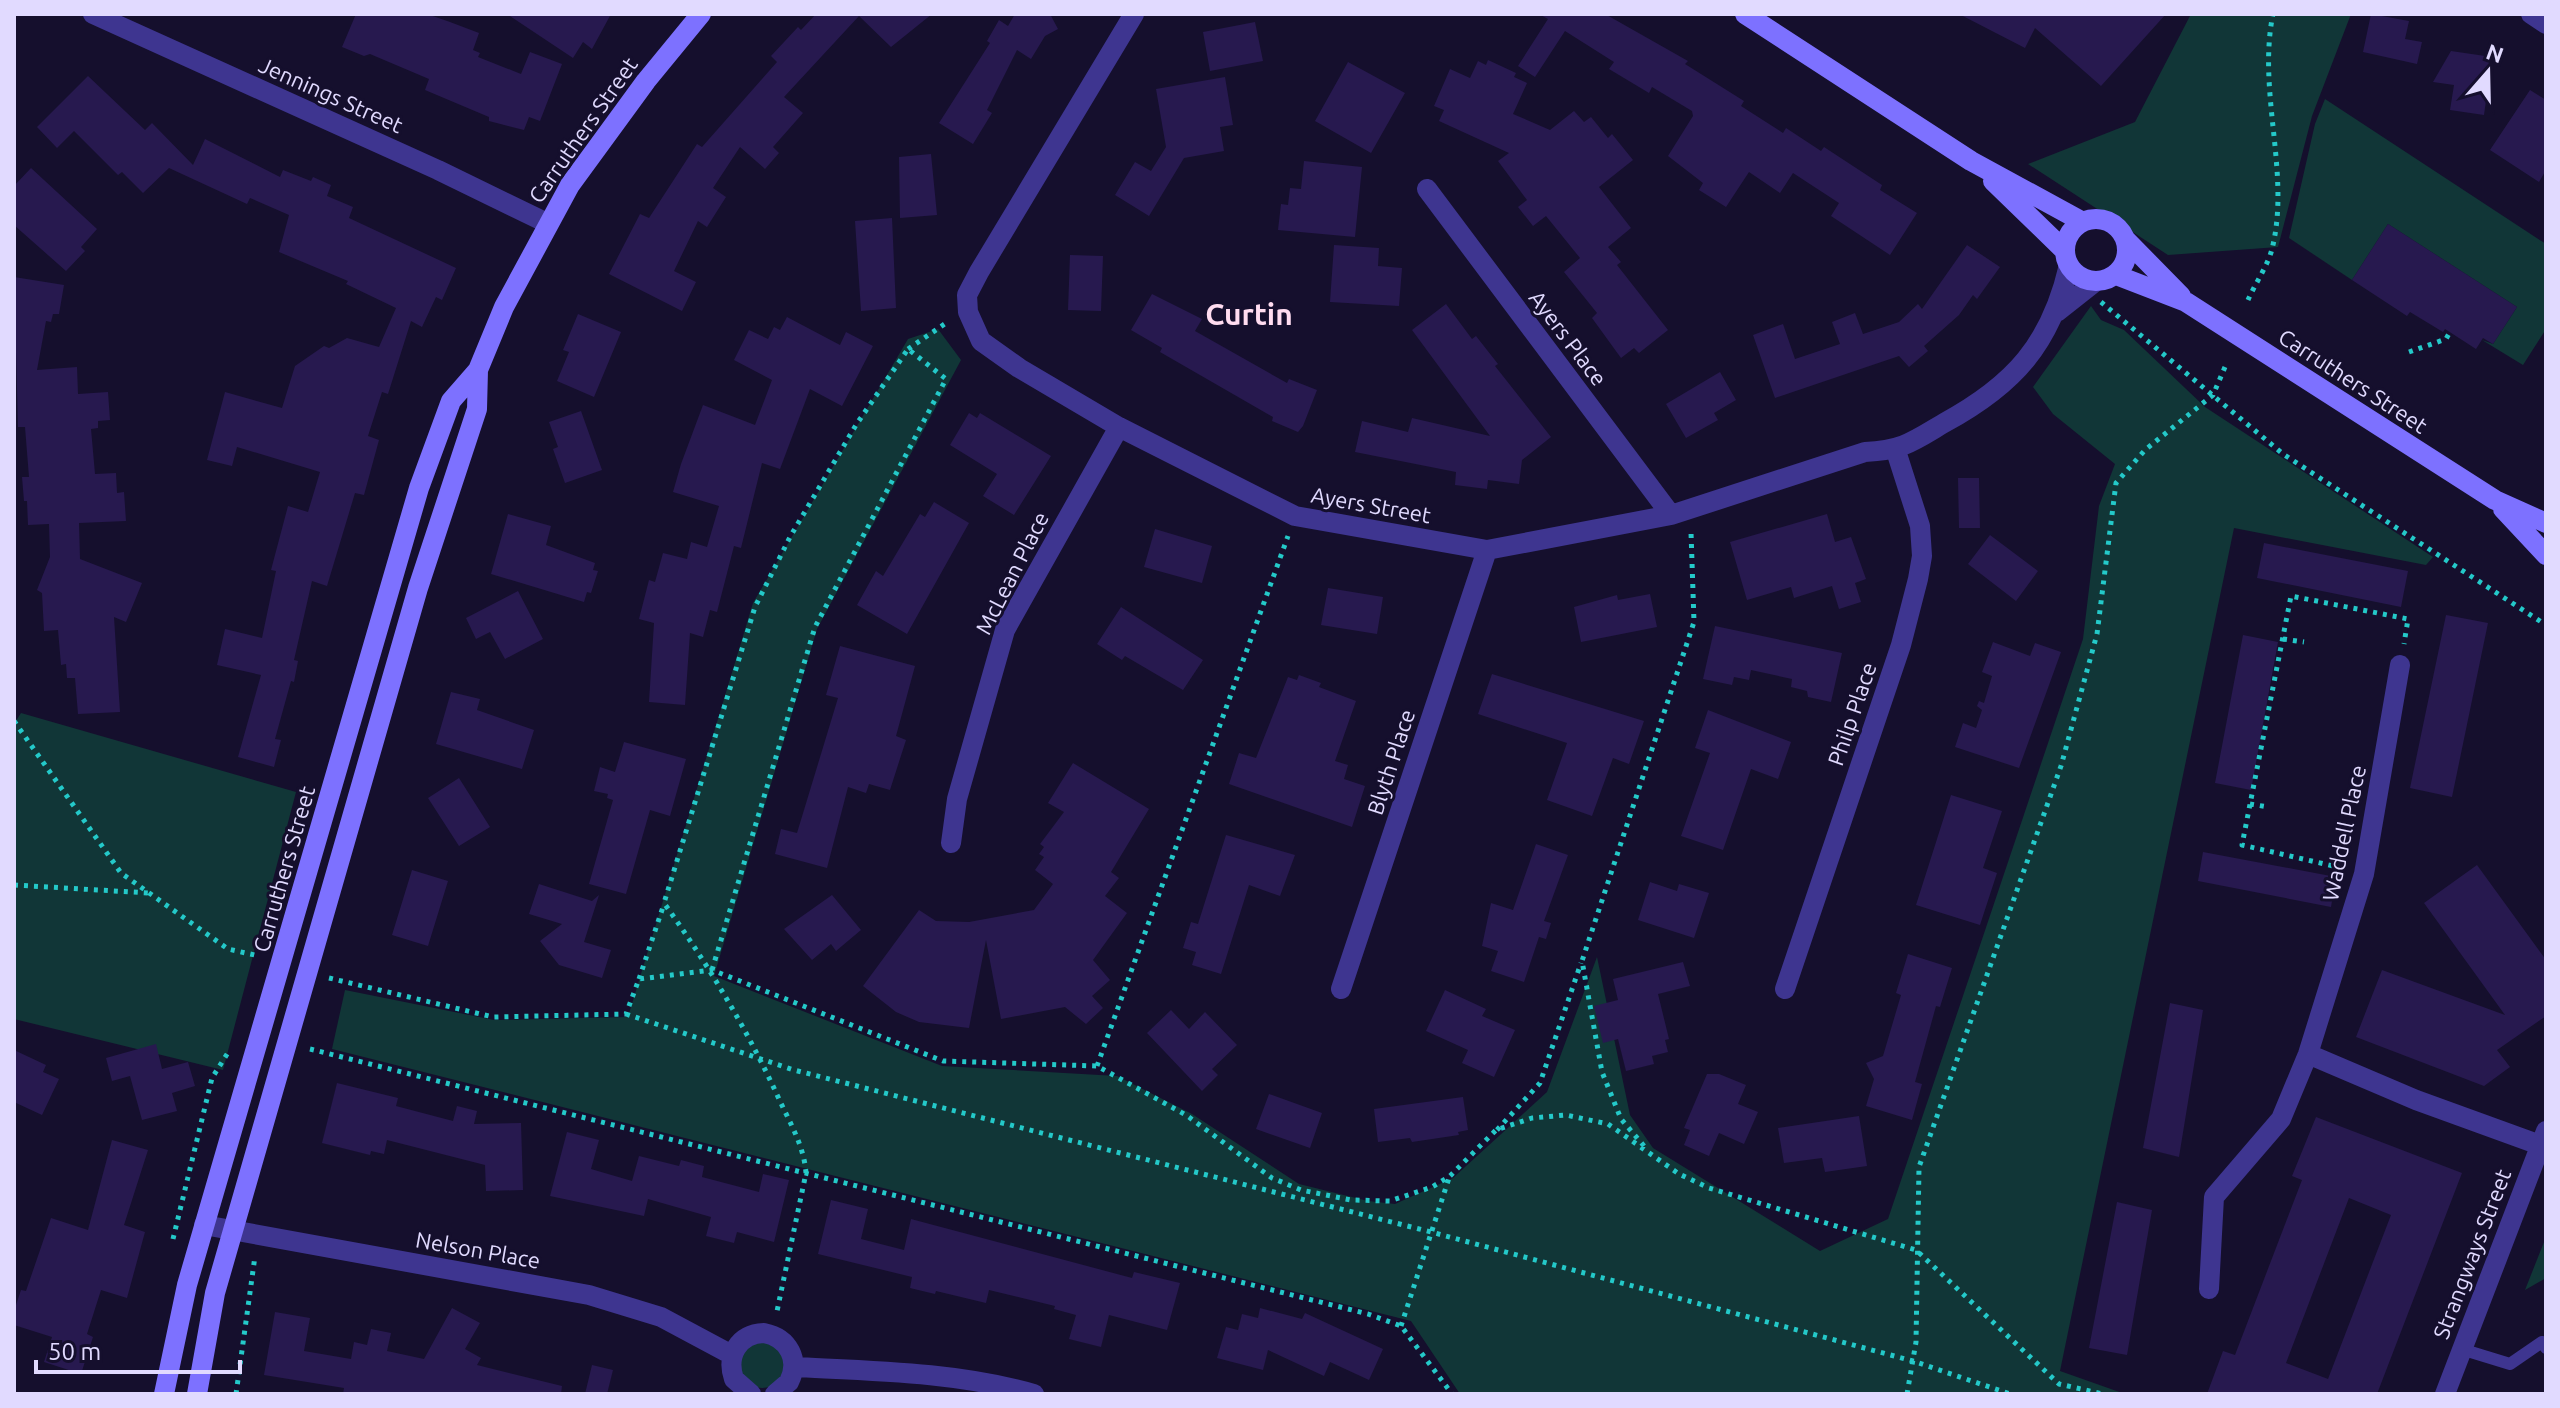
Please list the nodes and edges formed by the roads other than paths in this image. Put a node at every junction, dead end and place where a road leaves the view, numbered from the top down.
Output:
1 (93, 14) edge
2 (701, 14) edge
3 (1134, 14) edge
4 (1745, 14) edge
5 (2531, 14) edge
6 (2546, 24) edge
7 (1971, 161) junction
8 (1427, 189) dead end
9 (2083, 222) junction
10 (547, 223) junction
11 (2126, 240) junction
12 (2067, 258) junction
13 (2116, 275) junction
14 (2096, 290) junction
15 (2186, 302) junction
16 (2057, 312) junction
17 (478, 370) junction
18 (1119, 427) junction
19 (1896, 451) junction
20 (2495, 500) junction
21 (1671, 515) junction
22 (2546, 523) edge
23 (1487, 550) junction
24 (2546, 555) edge
25 (2400, 665) road end
26 (951, 843) dead end
27 (1341, 989) dead end
28 (1785, 989) dead end
29 (2308, 1054) junction
30 (2543, 1138) edge
31 (204, 1225) junction
32 (232, 1231) junction
33 (2209, 1289) dead end
34 (2546, 1348) edge
35 (2461, 1349) junction
36 (732, 1355) junction
37 (794, 1367) junction
38 (164, 1394) edge
39 (197, 1394) edge
40 (751, 1394) edge
41 (775, 1394) edge
42 (1034, 1394) edge
43 (2445, 1394) edge

1 - 10 street, Jennings Street
2 - 10 main road, Carruthers Street
3 - 18 street, Ayers Street
4 - 7 main road
5 - 6 street
7 - 9 main road
7 - 12 main road
8 - 21 street, Ayers Place
9 - 11 main road
9 - 12 main road
10 - 17 main road, Carruthers Street
11 - 13 main road
11 - 15 main road, Carruthers Street
12 - 14 main road
12 - 16 street, Ayers Street
13 - 14 main road
13 - 15 main road, Carruthers Street
14 - 16 street, Ayers Street
15 - 20 main road, Carruthers Street
16 - 19 street, Ayers Street
17 - 31 main road, Carruthers Street
17 - 32 main road, Carruthers Street
18 - 23 street, Ayers Street
18 - 26 street, McLean Place
19 - 21 street, Ayers Street
19 - 28 street, Philp Place
20 - 22 main road, Carruthers Street
20 - 24 main road, Carruthers Street
21 - 23 street, Ayers Street
23 - 27 street, Blyth Place
25 - 29 street, Waddell Place
29 - 30 street
29 - 33 street, Waddell Place
30 - 35 street, Strangways Street
31 - 32 street, Nelson Place
31 - 38 main road, Carruthers Street
32 - 36 street, Nelson Place
32 - 39 main road, Carruthers Street
34 - 35 lane
35 - 43 street, Strangways Street
36 - 37 street
36 - 40 street
37 - 41 street
37 - 42 street

